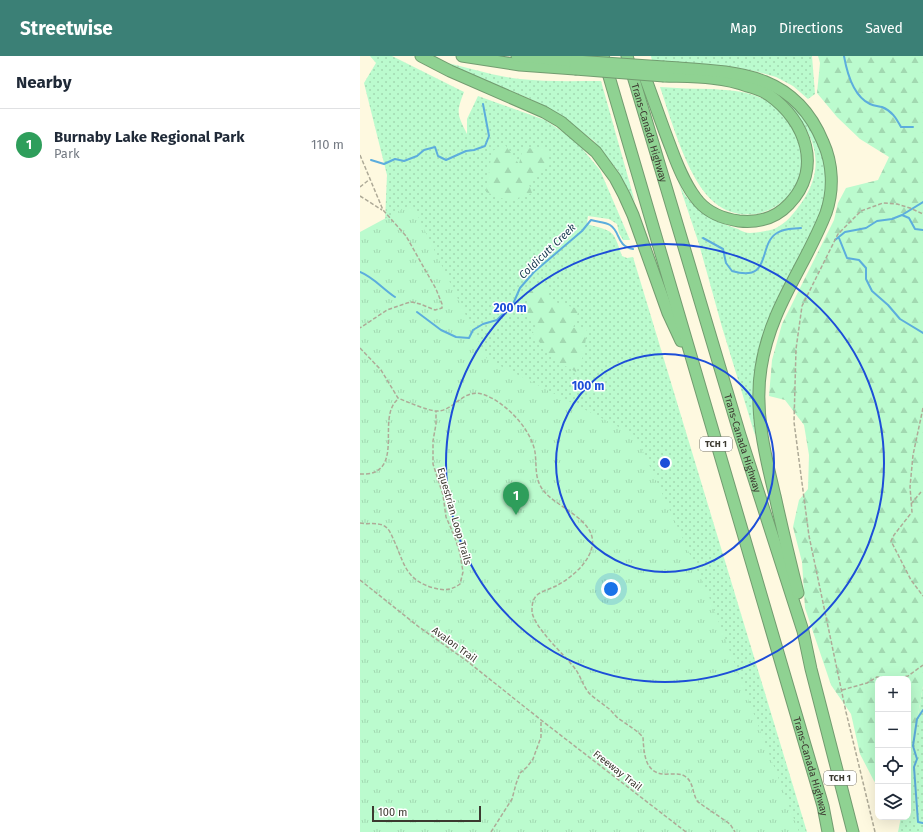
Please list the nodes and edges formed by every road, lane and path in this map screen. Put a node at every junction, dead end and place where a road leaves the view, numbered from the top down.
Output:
1 (421, 56) edge
2 (462, 56) edge
3 (517, 56) edge
4 (603, 56) edge
5 (627, 56) edge
6 (633, 56) edge
7 (575, 65) junction
8 (664, 71) junction
9 (360, 155) edge
10 (370, 179) junction
11 (360, 187) edge
12 (360, 196) edge
13 (383, 210) junction
14 (923, 214) edge
15 (360, 328) edge
16 (360, 348) edge
17 (696, 375) junction
18 (398, 398) junction
19 (923, 408) edge
20 (436, 411) junction
21 (360, 474) edge
22 (921, 492) dead end
23 (911, 504) junction
24 (360, 524) edge
25 (360, 580) edge
26 (923, 596) edge
27 (803, 631) junction
28 (923, 665) edge
29 (842, 690) junction
30 (541, 720) junction
31 (491, 832) edge
32 (686, 832) edge
33 (735, 832) edge
34 (828, 832) edge
35 (853, 832) edge
36 (874, 832) edge

1 - 17 highway
2 - 7 highway
3 - 7 highway
4 - 17 highway, Trans-Canada Highway / TCH 1
5 - 27 highway, Trans-Canada Highway / TCH 1
6 - 8 highway
7 - 8 highway, bridge
8 - 27 highway
9 - 10 path
10 - 11 path
10 - 13 path
12 - 13 path
13 - 15 path
14 - 29 path
16 - 18 path
17 - 34 highway, Trans-Canada Highway / TCH 1
18 - 20 path
18 - 21 path
19 - 23 path
20 - 24 path, Equestrian Loop Trails
20 - 33 path
22 - 23 path
23 - 26 path
25 - 30 path, Avalon Trail
27 - 35 highway, Trans-Canada Highway / TCH 1
28 - 29 path
29 - 36 path
30 - 31 path
30 - 32 path, Freeway Trail

